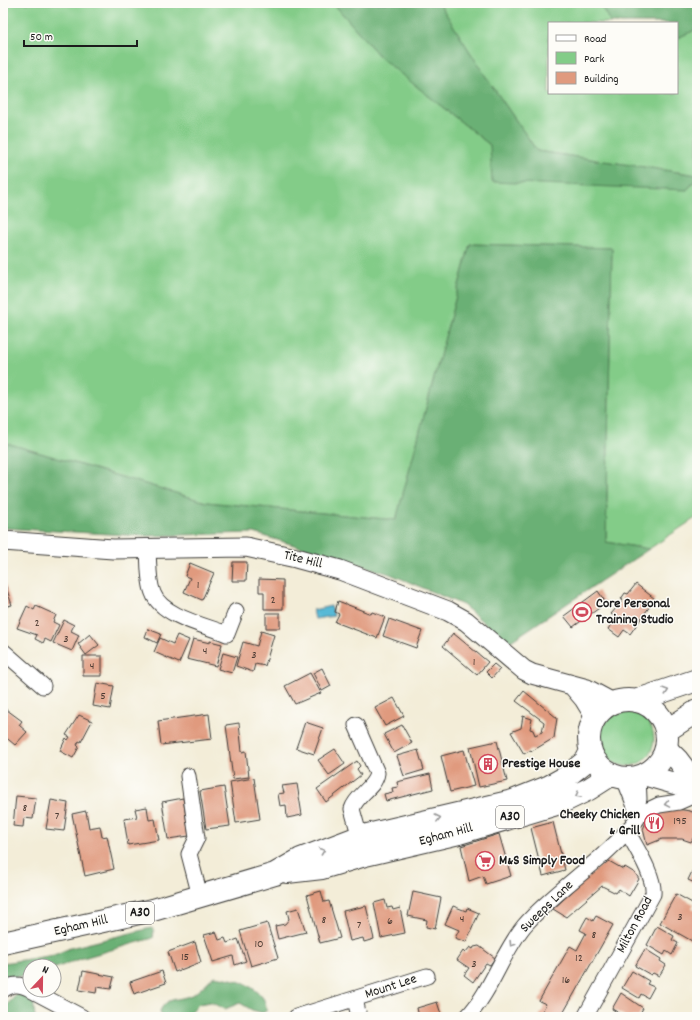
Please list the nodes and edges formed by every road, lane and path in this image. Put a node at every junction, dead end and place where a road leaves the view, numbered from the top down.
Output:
1 (3, 541) edge
2 (148, 550) junction
3 (236, 611) dead end
4 (3, 651) edge
5 (697, 680) edge
6 (572, 685) junction
7 (43, 686) dead end
8 (636, 701) junction
9 (613, 703) junction
10 (697, 711) edge
11 (595, 717) junction
12 (356, 725) dead end
13 (666, 740) junction
14 (590, 753) junction
15 (188, 776) dead end
16 (629, 776) junction
17 (697, 785) edge
18 (697, 790) edge
19 (697, 794) edge
20 (637, 812) junction
21 (623, 835) junction
22 (362, 846) junction
23 (200, 896) junction
24 (3, 943) edge
25 (427, 976) dead end
26 (22, 987) edge
27 (3, 990) edge
28 (45, 998) edge
29 (355, 999) junction
30 (82, 1017) edge
31 (296, 1017) edge
32 (359, 1017) edge
33 (467, 1017) edge
34 (585, 1017) edge

1 - 2 street, Tite Hill
2 - 3 street
2 - 6 street, Tite Hill
4 - 7 street
8 -> 5 main road
6 - 9 street, Tite Hill
6 - 11 street
8 - 9 main road
8 - 13 main road
9 - 11 main road
10 - 13 main road
11 - 14 main road
12 - 22 street
13 - 16 main road
13 - 17 main road
14 - 16 main road
22 -> 14 main road, Egham Hill / A30
15 - 23 street
16 - 18 main road
16 - 20 street, Sweeps Lane
16 -> 22 main road, Egham Hill / A30
19 -> 20 street
20 - 21 street, Sweeps Lane
21 -> 33 street, Sweeps Lane
21 - 34 street, Milton Road
22 - 23 main road, Egham Hill / A30
23 - 24 main road, Egham Hill / A30
25 - 29 street, Mount Lee
26 - 27 street
28 - 30 street
29 - 31 street, Mount Lee
29 - 32 street, Mount Lee

